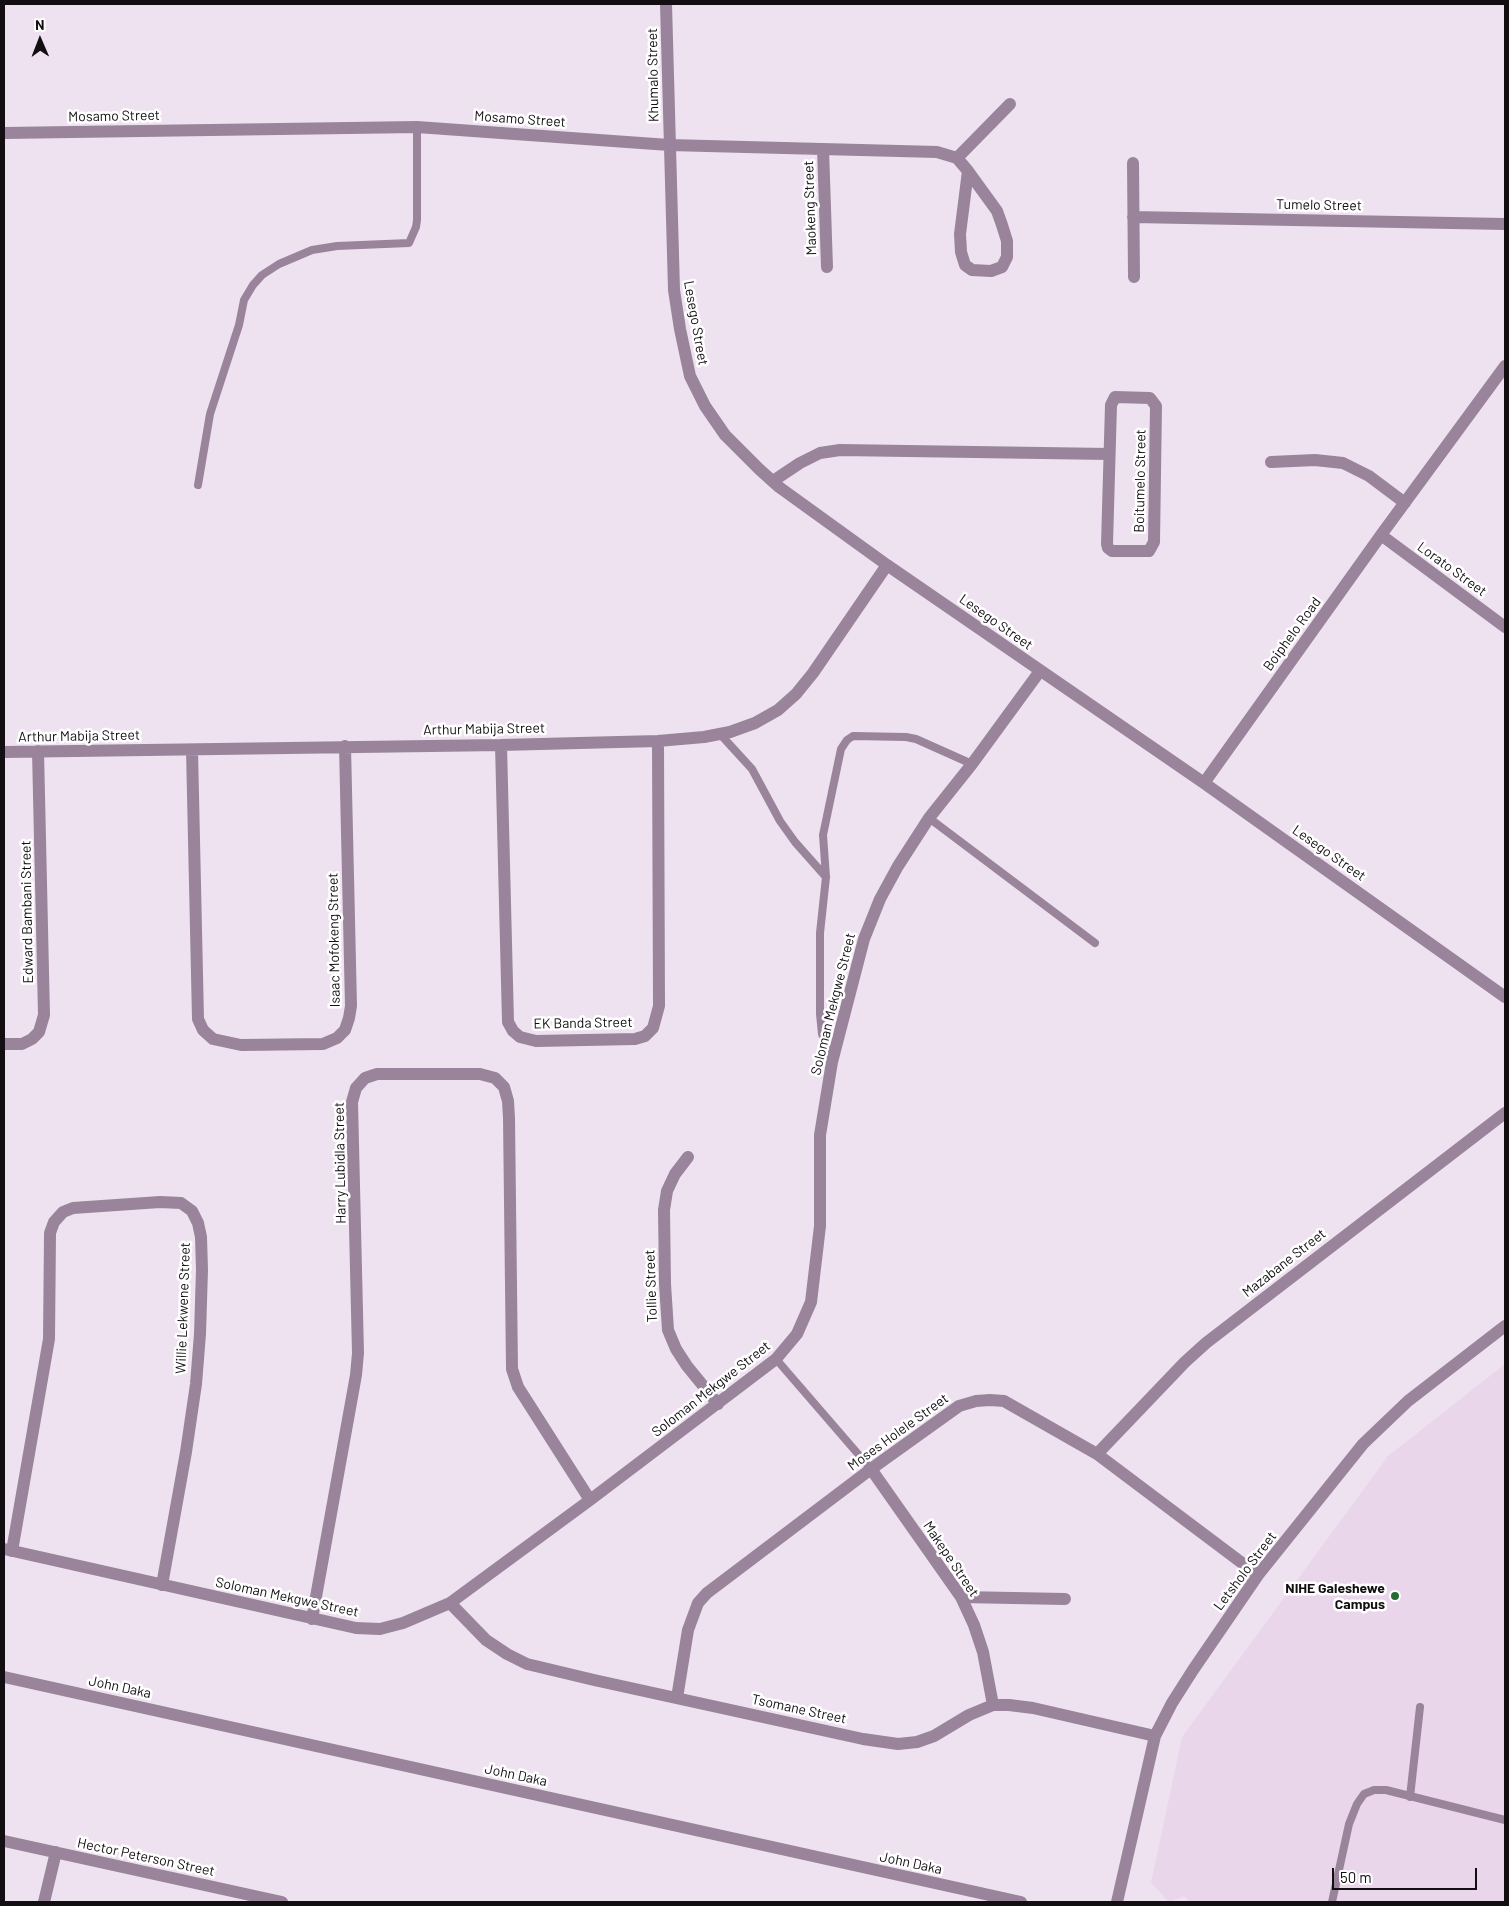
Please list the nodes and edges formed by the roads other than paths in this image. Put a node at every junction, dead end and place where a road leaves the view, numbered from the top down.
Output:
1 (666, 4) edge
2 (1010, 104) dead end
3 (417, 127) junction
4 (4, 133) edge
5 (669, 145) junction
6 (823, 149) junction
7 (957, 158) junction
8 (1132, 163) dead end
9 (968, 171) junction
10 (1133, 217) junction
11 (1505, 224) edge
12 (827, 267) dead end
13 (1134, 277) dead end
14 (1505, 366) edge
15 (1109, 454) junction
16 (1271, 462) dead end
17 (773, 481) junction
18 (198, 485) dead end
19 (1404, 503) junction
20 (1380, 535) junction
21 (887, 565) junction
22 (1505, 627) edge
23 (1040, 671) junction
24 (720, 734) junction
25 (658, 741) junction
26 (501, 744) junction
27 (345, 746) junction
28 (192, 750) junction
29 (38, 751) junction
30 (4, 752) edge
31 (972, 764) junction
32 (1204, 783) junction
33 (929, 818) junction
34 (826, 877) junction
35 (1095, 943) dead end
36 (1505, 996) edge
37 (4, 1044) edge
38 (832, 1062) junction
39 (1505, 1112) edge
40 (688, 1157) dead end
41 (1505, 1326) edge
42 (776, 1359) junction
43 (718, 1404) junction
44 (1097, 1454) junction
45 (871, 1469) junction
46 (590, 1500) junction
47 (8, 1550) edge
48 (1258, 1575) junction
49 (162, 1585) junction
50 (961, 1598) junction
51 (1065, 1600) dead end
52 (450, 1603) junction
53 (312, 1619) junction
54 (4, 1677) edge
55 (677, 1698) junction
56 (992, 1705) junction
57 (1420, 1707) dead end
58 (1156, 1736) junction
59 (1410, 1797) junction
60 (1505, 1820) edge
61 (4, 1841) edge
62 (56, 1852) junction
63 (44, 1902) edge
64 (282, 1902) edge
65 (1021, 1902) edge
66 (1117, 1902) edge
67 (1332, 1902) edge

1 - 5 street, Khumalo Street
2 - 7 street
3 - 4 street, Mosamo Street
3 - 5 street, Mosamo Street
3 - 18 lane
5 - 6 street, Mosamo Street
5 - 17 street, Lesego Street
6 - 7 street, Mosamo Street
6 - 12 street, Maokeng Street
7 - 9 street
8 - 10 street
9 - 9 street
10 - 11 street, Tumelo Street
10 - 13 street
14 - 19 street, Boiphelo Road
15 - 15 street, Boitumelo Street
15 - 17 street
16 - 19 street
17 - 21 street, Lesego Street
19 - 20 street, Boiphelo Road
20 - 22 street, Lorato Street
20 - 32 street, Boiphelo Road
21 - 23 street, Lesego Street
21 - 24 street, Arthur Mabija Street
23 - 31 street, Soloman Mekgwe Street
23 - 32 street, Lesego Street
24 - 25 street, Arthur Mabija Street
24 - 34 lane
25 - 26 street, Arthur Mabija Street
25 - 26 street, EK Banda Street
26 - 27 street, Arthur Mabija Street
27 - 28 street, Arthur Mabija Street
27 - 28 street, Isaac Mofokeng Street
28 - 29 street, Arthur Mabija Street
29 - 30 street, Arthur Mabija Street
29 - 37 street, Edward Bambani Street
31 - 33 street, Soloman Mekgwe Street
31 - 34 lane
32 - 36 street, Lesego Street
33 - 35 lane
33 - 38 street, Soloman Mekgwe Street
34 - 38 lane
38 - 42 street, Soloman Mekgwe Street
39 - 44 street, Mazabane Street
40 - 43 street, Tollie Street
41 - 48 street, Letsholo Street
42 - 43 street, Soloman Mekgwe Street
42 - 45 lane
43 - 46 street, Soloman Mekgwe Street
44 - 45 street, Moses Holele Street
44 - 48 street, Moses Holele Street
45 - 50 street, Makepe Street
45 - 55 street, Moses Holele Street
46 - 52 street, Soloman Mekgwe Street
46 - 53 street, Harry Lubidla Street
47 - 49 street, Soloman Mekgwe Street
47 - 49 street, Willie Lekwene Street
48 - 58 street, Letsholo Street
49 - 53 street, Soloman Mekgwe Street
50 - 51 street
50 - 56 street, Makepe Street
52 - 53 street, Soloman Mekgwe Street
52 - 55 street, Tsomane Street
54 - 65 street, John Daka
55 - 56 street, Tsomane Street
56 - 58 street, Tsomane Street
57 - 59 lane
58 - 66 street, Letsholo Street
59 - 60 lane
59 - 67 lane
61 - 62 street, Hector Peterson Street
62 - 63 street
62 - 64 street, Hector Peterson Street

